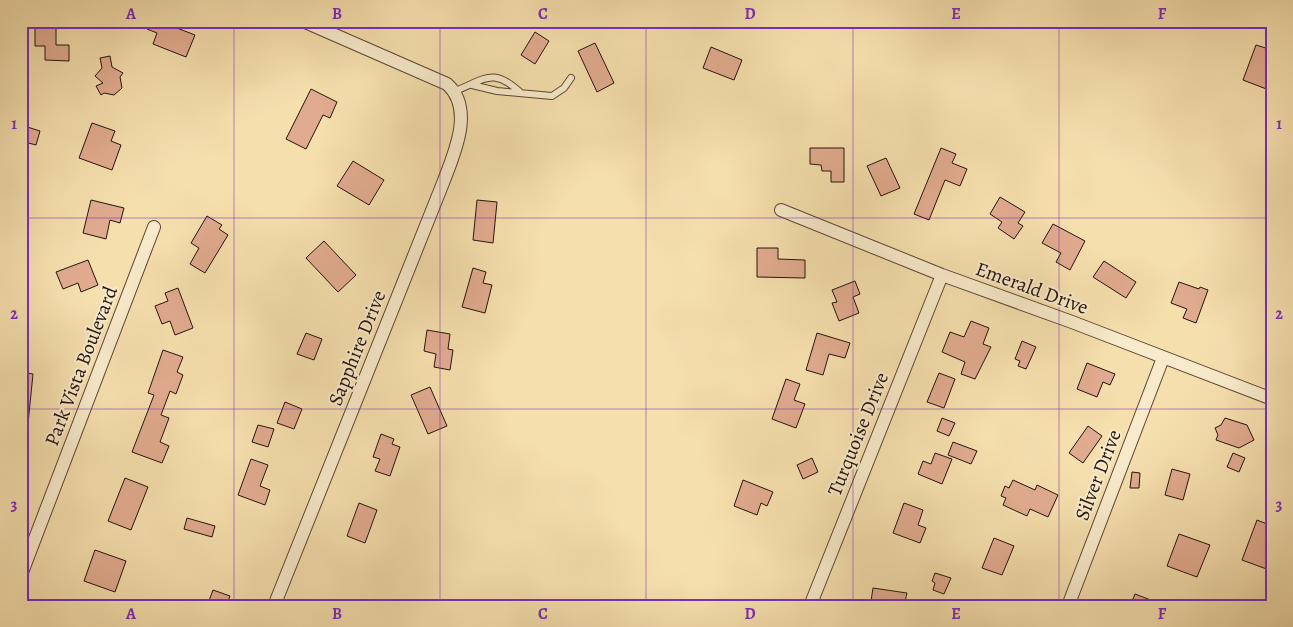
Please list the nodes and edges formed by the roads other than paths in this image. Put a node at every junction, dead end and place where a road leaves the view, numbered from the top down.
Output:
1 (303, 21) edge
2 (572, 78) dead end
3 (472, 85) junction
4 (521, 93) junction
5 (457, 96) junction
6 (782, 210) dead end
7 (154, 227) dead end
8 (942, 275) junction
9 (1163, 358) junction
10 (1272, 398) edge
11 (21, 575) edge
12 (274, 606) edge
13 (810, 606) edge
14 (1068, 606) edge

1 - 5 street
2 - 4 lane
3 - 4 lane
3 - 4 lane
3 - 5 lane
5 - 12 street, Sapphire Drive
6 - 8 street, Emerald Drive
7 - 11 street, Park Vista Boulevard
8 - 9 street, Emerald Drive
8 - 13 street, Turquoise Drive
9 - 10 street, Emerald Drive
9 - 14 street, Silver Drive

